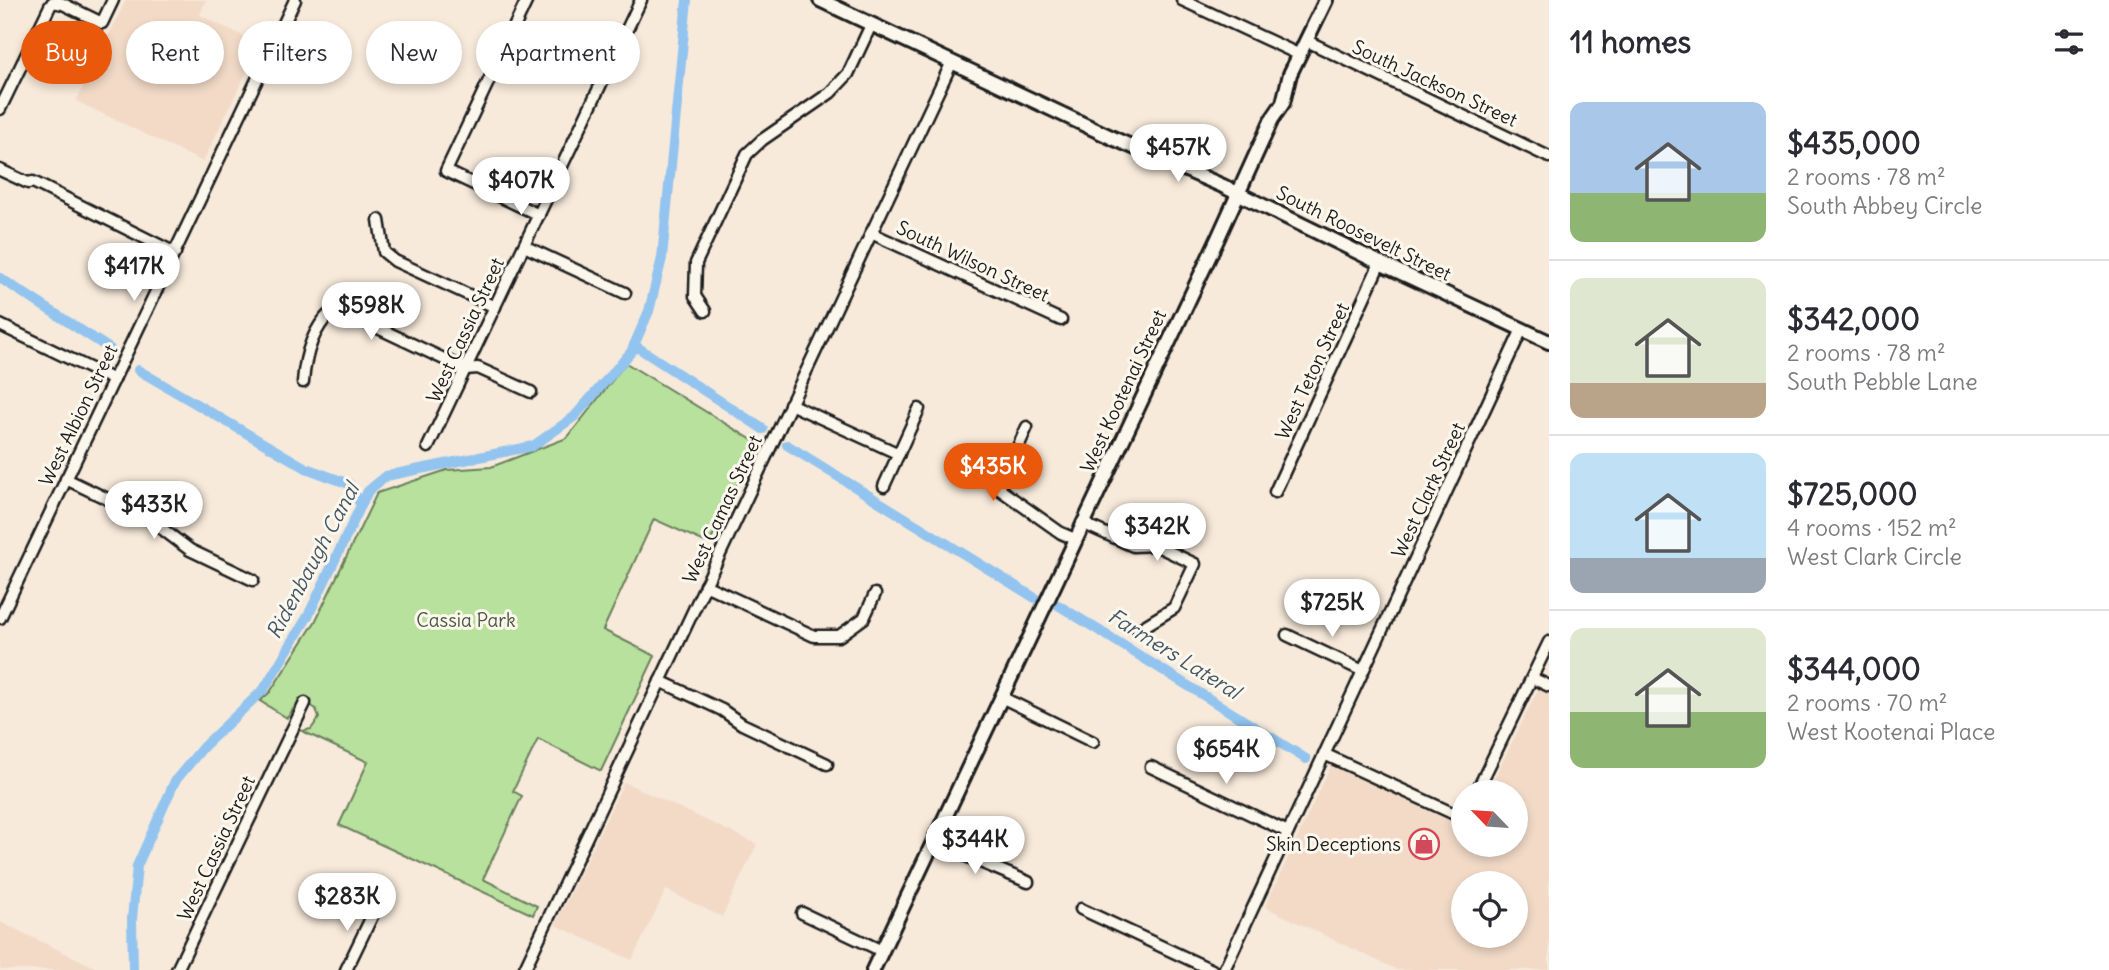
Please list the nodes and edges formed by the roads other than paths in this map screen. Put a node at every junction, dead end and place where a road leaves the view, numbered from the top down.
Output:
1 (113, 0) edge
2 (295, 0) edge
3 (527, 0) edge
4 (641, 0) edge
5 (820, 0) edge
6 (1182, 0) edge
7 (1326, 0) edge
8 (871, 24) junction
9 (1307, 41) junction
10 (1300, 55) junction
11 (952, 62) junction
12 (0, 109) edge
13 (1549, 157) edge
14 (0, 170) edge
15 (1238, 193) junction
16 (539, 215) junction
17 (379, 220) dead end
18 (871, 233) junction
19 (524, 246) junction
20 (175, 253) junction
21 (1380, 263) junction
22 (625, 293) dead end
23 (495, 307) junction
24 (705, 311) dead end
25 (1061, 320) dead end
26 (0, 325) edge
27 (1522, 329) junction
28 (1549, 342) edge
29 (465, 369) junction
30 (114, 380) junction
31 (303, 382) dead end
32 (531, 392) dead end
33 (794, 405) junction
34 (919, 410) dead end
35 (1027, 428) dead end
36 (428, 447) dead end
37 (899, 454) junction
38 (66, 479) junction
39 (884, 486) dead end
40 (1275, 492) dead end
41 (1083, 523) junction
42 (1075, 540) junction
43 (253, 580) dead end
44 (705, 585) junction
45 (875, 594) dead end
46 (0, 618) edge
47 (1138, 630) dead end
48 (1287, 635) dead end
49 (1549, 642) edge
50 (1363, 671) junction
51 (1532, 678) junction
52 (660, 681) junction
53 (1549, 686) edge
54 (1001, 697) junction
55 (305, 703) dead end
56 (1093, 741) dead end
57 (1324, 754) junction
58 (827, 764) dead end
59 (1151, 767) dead end
60 (1482, 780) edge
61 (1451, 812) edge
62 (1288, 832) junction
63 (933, 842) junction
64 (1028, 882) dead end
65 (1081, 909) dead end
66 (375, 910) dead end
67 (802, 913) dead end
68 (882, 951) junction
69 (177, 970) edge
70 (346, 970) edge
71 (524, 970) edge
72 (873, 970) edge
73 (1212, 970) edge
74 (1224, 970) edge

1 - 12 street
2 - 20 street, West Albion Street
3 - 16 street
4 - 16 street, West Cassia Street
5 - 8 street, South Roosevelt Street
6 - 10 street
7 - 9 street, West Kootenai Street
8 - 11 street, South Roosevelt Street
8 - 24 street
9 - 10 street, West Kootenai Street
9 - 13 street, South Jackson Street
10 - 15 street, West Kootenai Street
11 - 15 street, South Roosevelt Street
11 - 18 street, West Camas Street
14 - 20 street
15 - 21 street, South Roosevelt Street
15 - 41 street, West Kootenai Street
16 - 19 street, West Cassia Street
17 - 23 street
18 - 25 street, South Wilson Street
18 - 33 street, West Camas Street
19 - 22 street
19 - 23 street, West Cassia Street
20 - 30 street, West Albion Street
21 - 27 street, South Roosevelt Street
21 - 40 street, West Teton Street
23 - 29 street, West Cassia Street
26 - 30 street
27 - 28 street, South Roosevelt Street
27 - 50 street, West Clark Street
29 - 31 street
29 - 32 street
29 - 36 street, West Cassia Street
30 - 38 street, West Albion Street
33 - 37 street
33 - 44 street, West Camas Street
34 - 37 street
35 - 42 street
37 - 39 street
38 - 43 street
38 - 46 street, West Albion Street
41 - 42 street, West Kootenai Street
41 - 47 street
42 - 54 street, West Kootenai Street
44 - 45 street
44 - 52 street, West Camas Street
48 - 50 street
49 - 51 street
50 - 57 street, West Clark Street
51 - 53 street
51 - 60 street
52 - 58 street
52 - 71 street, West Camas Street
54 - 56 street
54 - 63 street, West Kootenai Street
55 - 69 street, West Cassia Street
57 - 61 street
57 - 62 street, West Clark Street
59 - 62 street
62 - 74 street, West Clark Street
63 - 64 street
63 - 68 street, West Kootenai Street
65 - 73 street
66 - 70 street
67 - 68 street
68 - 72 street, West Kootenai Street

